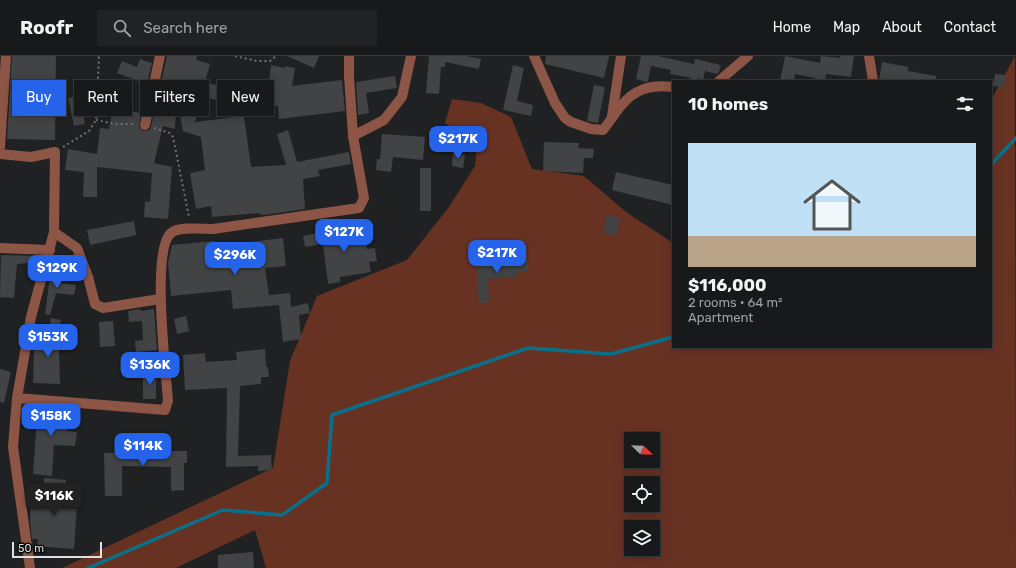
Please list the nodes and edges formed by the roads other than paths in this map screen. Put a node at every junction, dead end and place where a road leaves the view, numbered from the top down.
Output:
1 (6, 56) edge
2 (160, 56) edge
3 (350, 56) edge
4 (411, 56) edge
5 (534, 56) edge
6 (621, 56) edge
7 (748, 56) edge
8 (870, 56) edge
9 (720, 80) edge
10 (873, 80) edge
11 (672, 87) edge
12 (612, 118) junction
13 (145, 125) road end
14 (353, 136) junction
15 (0, 147) edge
16 (0, 154) edge
17 (54, 232) junction
18 (0, 248) edge
19 (50, 250) junction
20 (160, 299) junction
21 (17, 398) junction
22 (30, 568) edge

1 - 15 street
2 - 13 street
3 - 14 street
4 - 14 street
5 - 12 street
6 - 12 street
7 - 9 street
8 - 10 street
11 - 12 street
14 - 20 street
16 - 17 street
17 - 19 street
17 - 20 street
18 - 19 street
19 - 21 street
20 - 21 street
21 - 22 street

